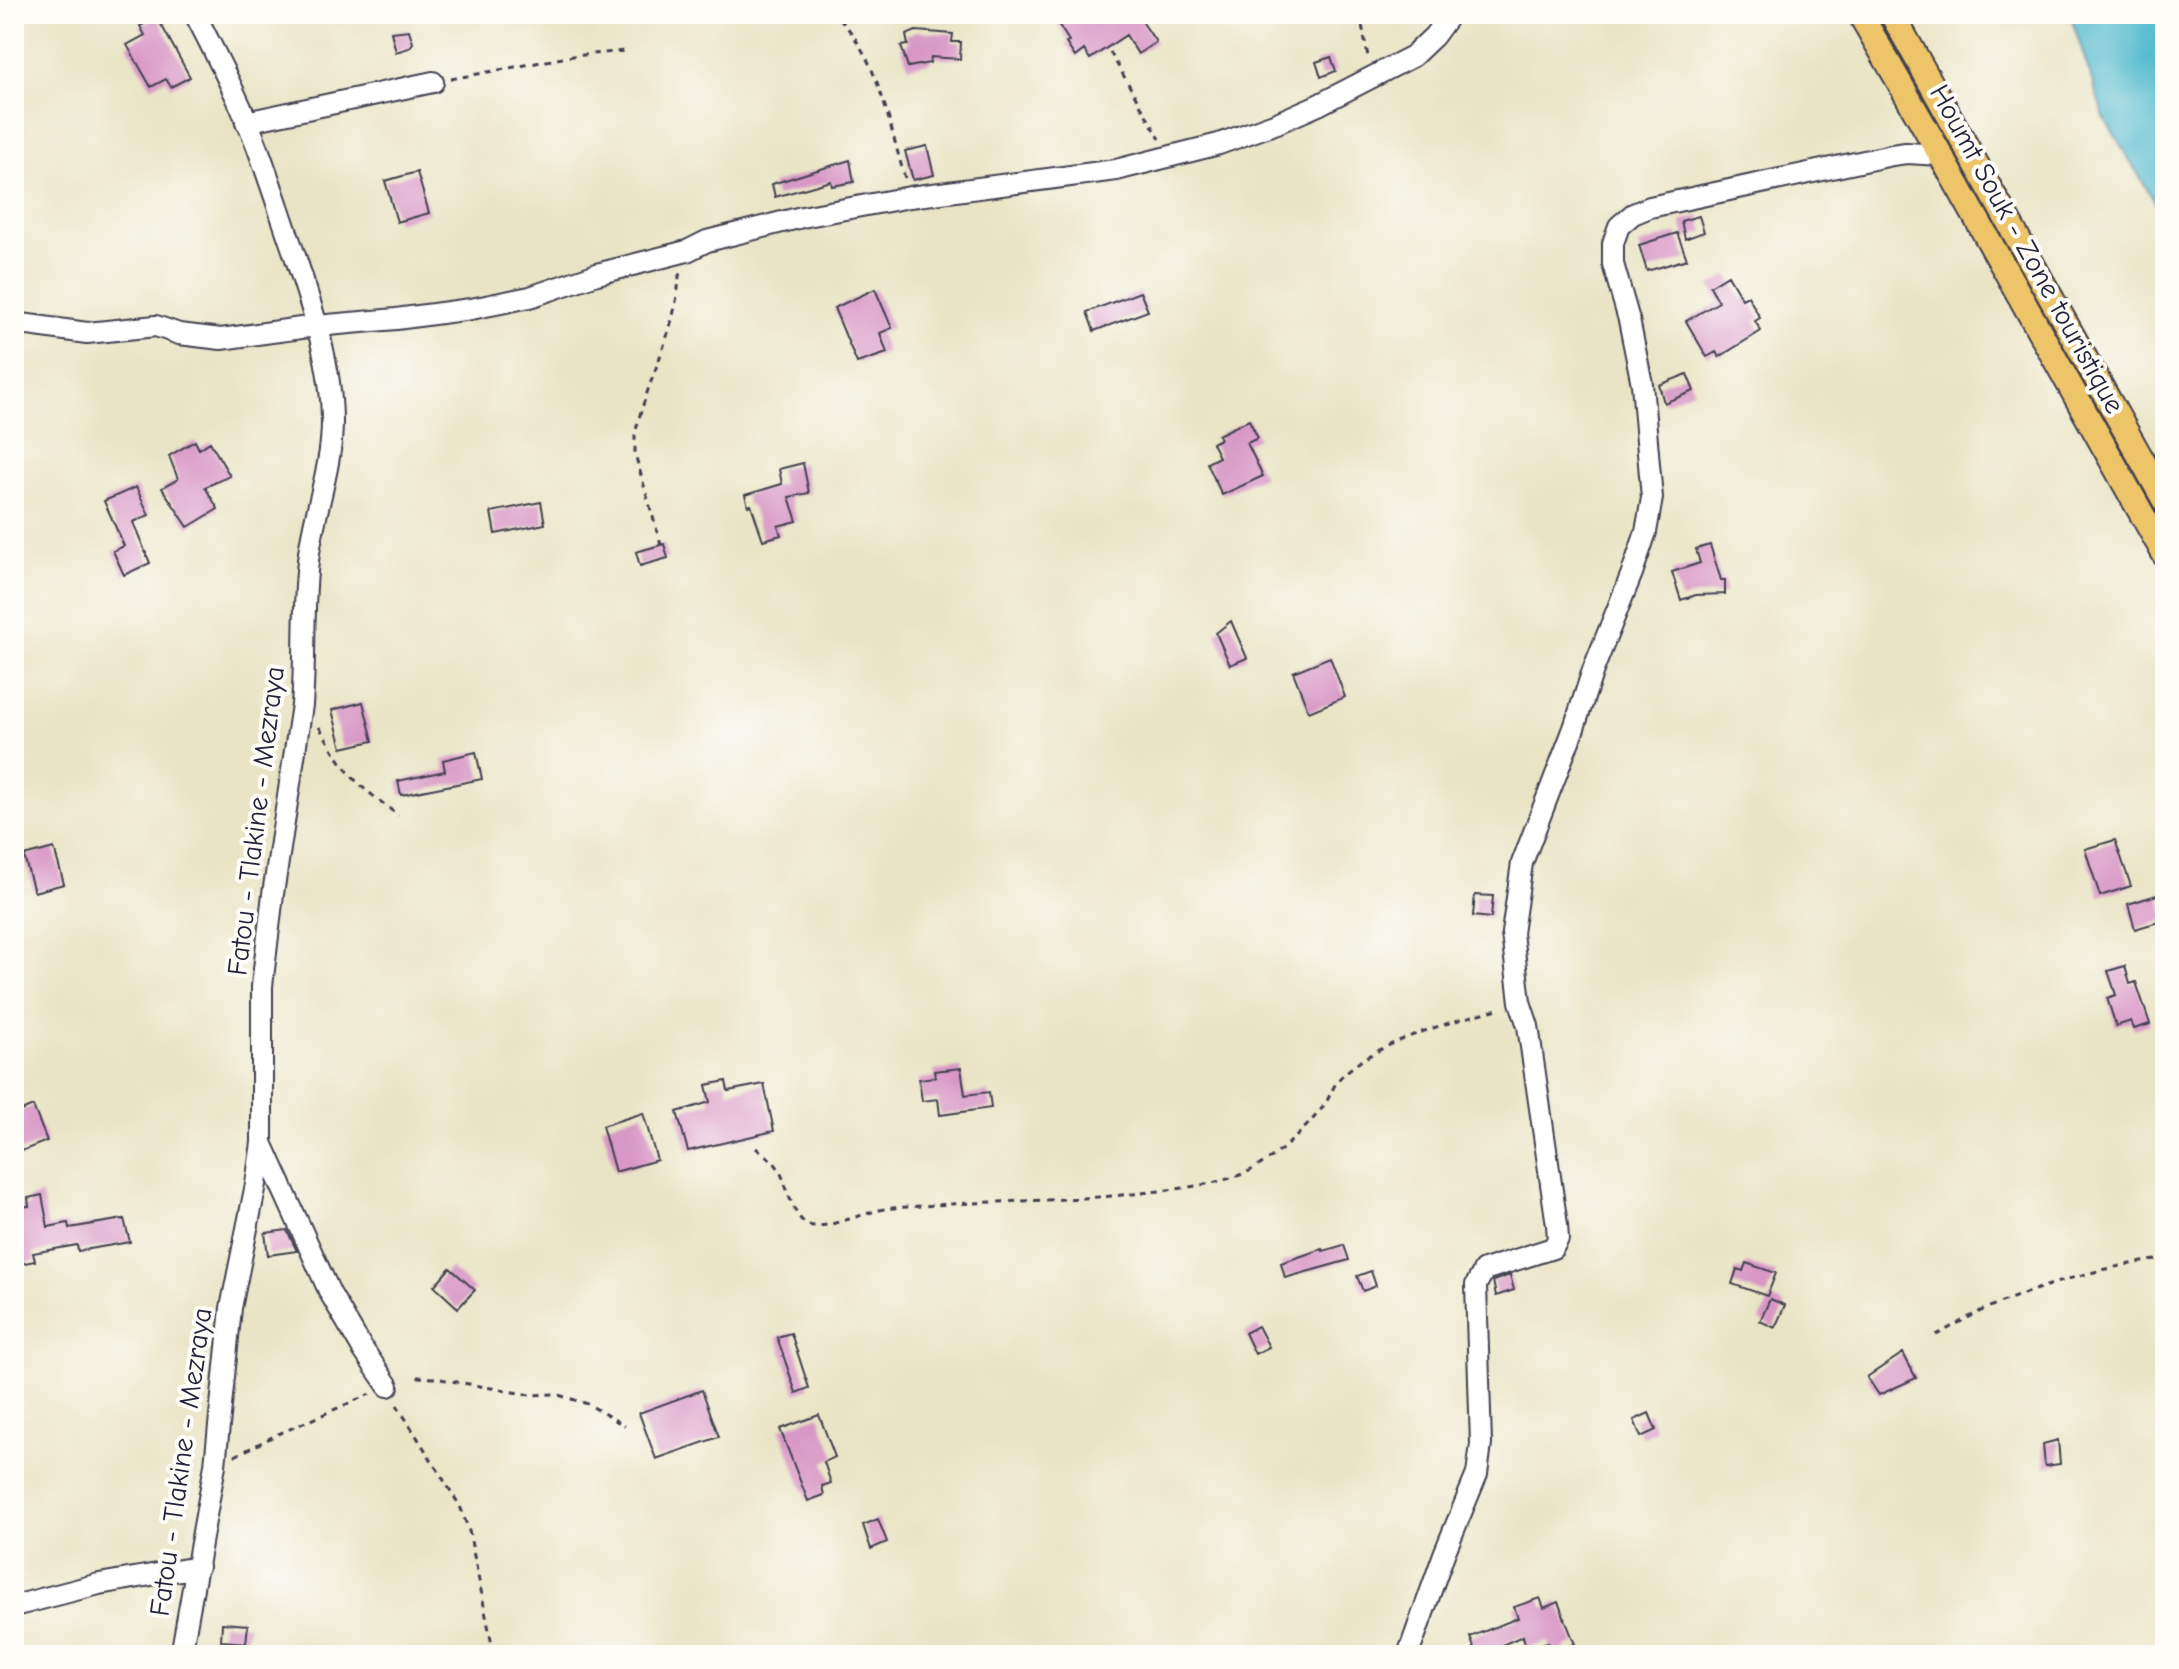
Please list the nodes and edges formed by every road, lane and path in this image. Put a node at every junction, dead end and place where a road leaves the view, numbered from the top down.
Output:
1 (195, 14) edge
2 (1360, 14) edge
3 (1450, 14) edge
4 (1860, 14) edge
5 (1892, 14) edge
6 (840, 19) dead end
7 (625, 51) dead end
8 (1110, 52) dead end
9 (1376, 76) junction
10 (433, 82) joint
11 (246, 122) junction
12 (1965, 145) junction
13 (1942, 155) junction
14 (1165, 158) junction
15 (910, 197) junction
16 (687, 251) junction
17 (14, 323) edge
18 (316, 326) junction
19 (2165, 501) edge
20 (661, 545) dead end
21 (2165, 555) edge
22 (302, 705) junction
23 (398, 816) dead end
24 (1520, 1002) junction
25 (262, 1143) junction
26 (756, 1148) dead end
27 (2165, 1259) edge
28 (1936, 1335) dead end
29 (417, 1377) dead end
30 (388, 1386) junction
31 (625, 1426) dead end
32 (215, 1465) junction
33 (198, 1567) junction
34 (14, 1606) edge
35 (181, 1655) edge
36 (494, 1655) edge
37 (1408, 1655) edge

1 - 11 street, Fatou - Tlakine - Mezraya
2 - 9 path
3 - 9 street
4 - 13 main road, Houmt Souk - Zone touristique
5 - 12 main road
6 - 15 path
7 - 10 path
8 - 14 path
9 - 14 street
10 - 11 street
11 - 18 street, Fatou - Tlakine - Mezraya
12 - 13 main road
12 - 19 main road
13 - 21 main road, Houmt Souk - Zone touristique
13 - 24 street
14 - 15 street
15 - 16 street
16 - 18 street
16 - 20 path
17 - 18 street
18 - 22 street, Fatou - Tlakine - Mezraya
22 - 23 path
22 - 25 street, Fatou - Tlakine - Mezraya
24 - 26 path
24 - 37 street
25 - 30 street
25 - 32 street, Fatou - Tlakine - Mezraya
27 - 28 path
29 - 31 path
30 - 32 path
30 - 36 path
32 - 33 street, Fatou - Tlakine - Mezraya
33 - 34 street
33 - 35 street, Fatou - Tlakine - Mezraya

